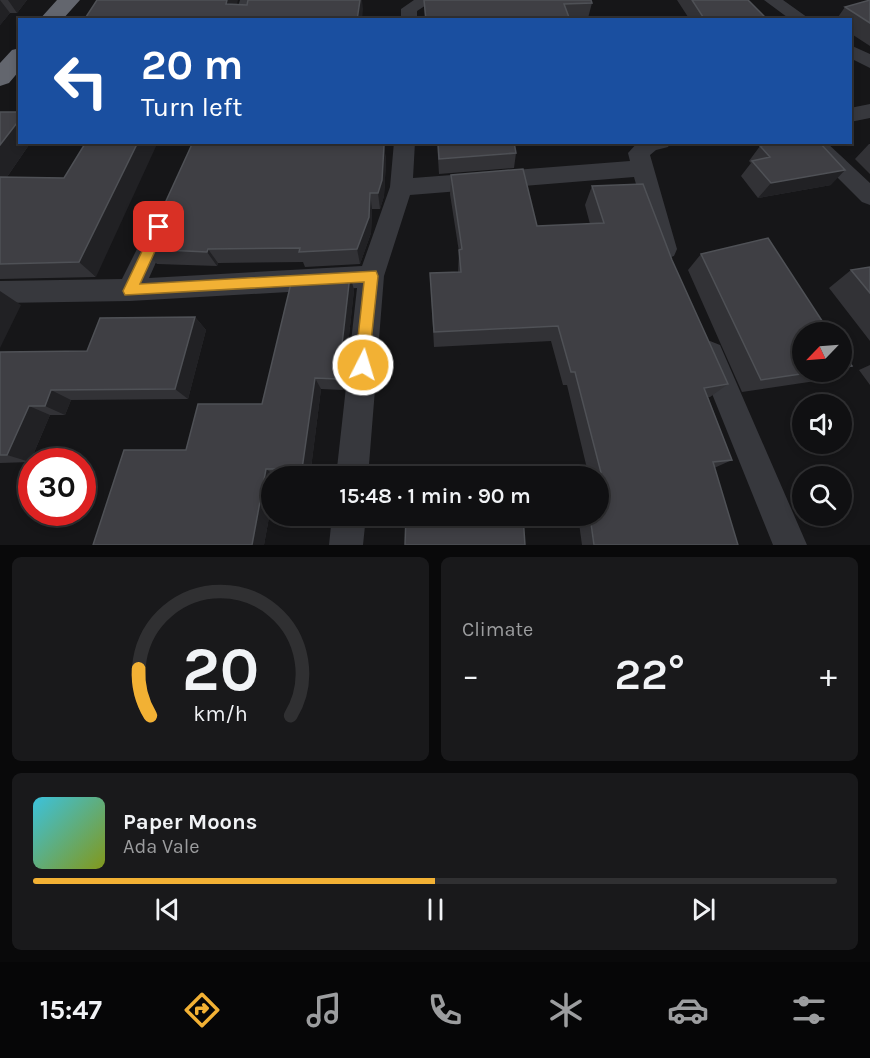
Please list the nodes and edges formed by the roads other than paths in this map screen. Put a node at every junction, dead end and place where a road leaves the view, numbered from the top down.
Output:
1 (69, 0) edge
2 (248, 0) edge
3 (426, 0) edge
4 (772, 0) edge
5 (52, 18) edge
6 (243, 18) edge
7 (409, 18) edge
8 (800, 18) edge
9 (852, 51) edge
10 (18, 57) edge
11 (870, 62) edge
12 (0, 78) edge
13 (870, 111) edge
14 (852, 115) edge
15 (405, 144) edge
16 (650, 144) edge
17 (814, 144) edge
18 (642, 168) junction
19 (401, 187) junction
20 (870, 196) edge
21 (169, 206) edge
22 (676, 275) edge
23 (371, 276) junction
24 (130, 291) junction
25 (0, 292) edge
26 (699, 330) edge
27 (353, 466) edge
28 (348, 526) edge
29 (346, 545) edge
30 (790, 545) edge

1 - 5 highway
2 - 6 street
3 - 7 street
4 - 8 street
9 - 11 street
10 - 12 highway
13 - 14 street
15 - 19 street
16 - 18 street
17 - 20 street
18 - 19 street
18 - 22 street
19 - 23 street
21 - 24 street
23 - 24 street
23 - 27 street
24 - 25 street
26 - 30 street
28 - 29 street

